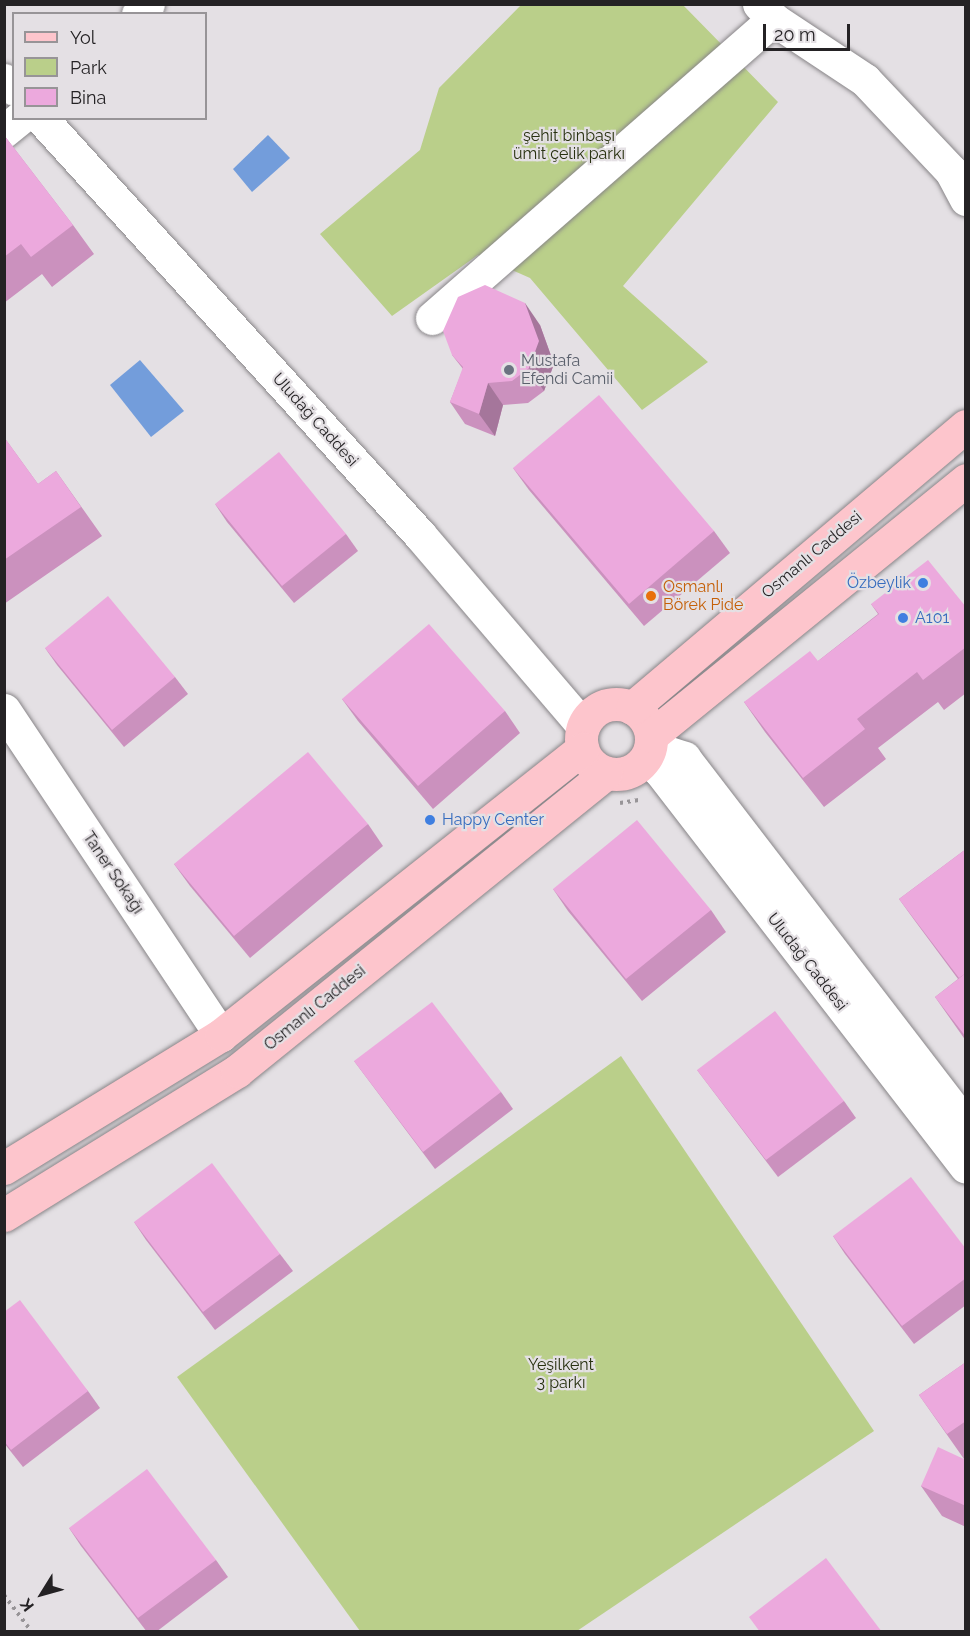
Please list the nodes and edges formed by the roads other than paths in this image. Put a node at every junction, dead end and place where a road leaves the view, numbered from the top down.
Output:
1 (766, 12) edge
2 (18, 120) edge
3 (43, 120) edge
4 (4, 131) edge
5 (966, 199) edge
6 (432, 318) dead end
7 (966, 426) edge
8 (966, 480) edge
9 (632, 708) junction
10 (4, 711) edge
11 (583, 738) junction
12 (650, 747) junction
13 (606, 774) junction
14 (221, 1035) junction
15 (966, 1125) edge
16 (966, 1167) edge
17 (4, 1168) edge
18 (4, 1215) edge

1 - 5 street
1 - 6 street
2 - 4 street
3 - 11 street, Uludağ Caddesi
7 - 9 main road, Osmanlı Caddesi
8 - 12 main road
9 - 11 main road
9 - 12 main road
10 - 14 street, Taner Sokağı
11 - 13 main road
11 - 14 main road
12 - 13 main road
12 - 15 street
12 - 16 street, Uludağ Caddesi
13 - 18 main road, Osmanlı Caddesi
14 - 17 main road

